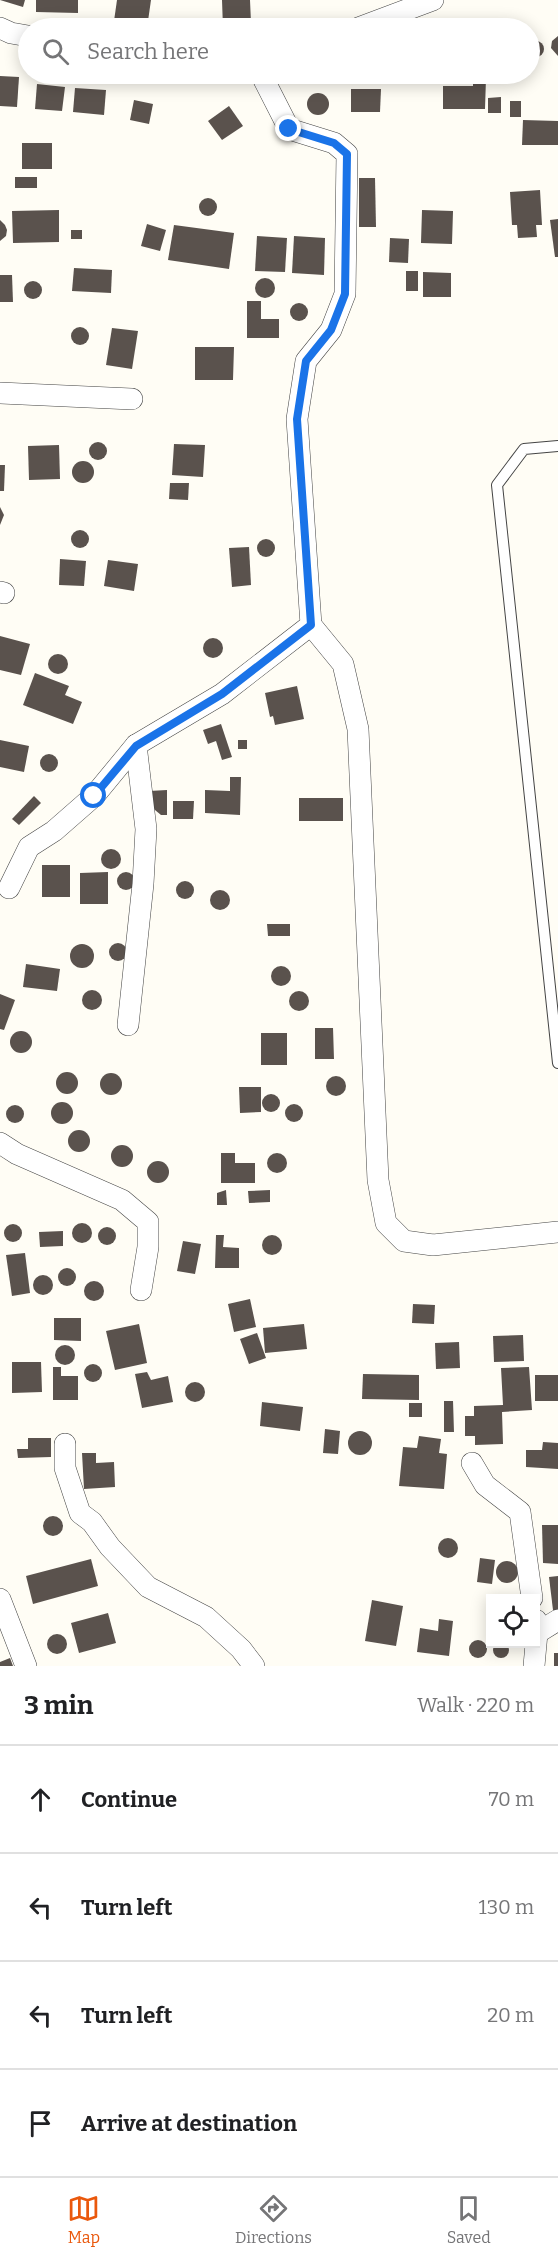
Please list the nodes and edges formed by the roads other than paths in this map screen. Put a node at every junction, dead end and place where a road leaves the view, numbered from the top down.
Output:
1 (433, 0) edge
2 (385, 18) edge
3 (0, 28) edge
4 (18, 34) edge
5 (266, 84) edge
6 (0, 393) edge
7 (132, 399) dead end
8 (558, 446) edge
9 (311, 625) junction
10 (136, 746) junction
11 (9, 888) dead end
12 (128, 1025) dead end
13 (558, 1063) edge
14 (0, 1143) edge
15 (558, 1232) edge
16 (141, 1290) dead end
17 (65, 1444) dead end
18 (472, 1463) dead end
19 (531, 1594) edge
20 (0, 1599) edge
21 (558, 1620) edge
22 (540, 1626) edge
23 (535, 1648) edge
24 (26, 1666) edge
25 (254, 1666) edge
26 (534, 1666) edge

1 - 2 street
3 - 4 street
5 - 9 street
6 - 7 street
8 - 13 lane
9 - 10 street
9 - 15 street
10 - 11 street
10 - 12 street
14 - 16 street
17 - 25 street
18 - 19 street
20 - 24 street
21 - 22 street
23 - 26 street

